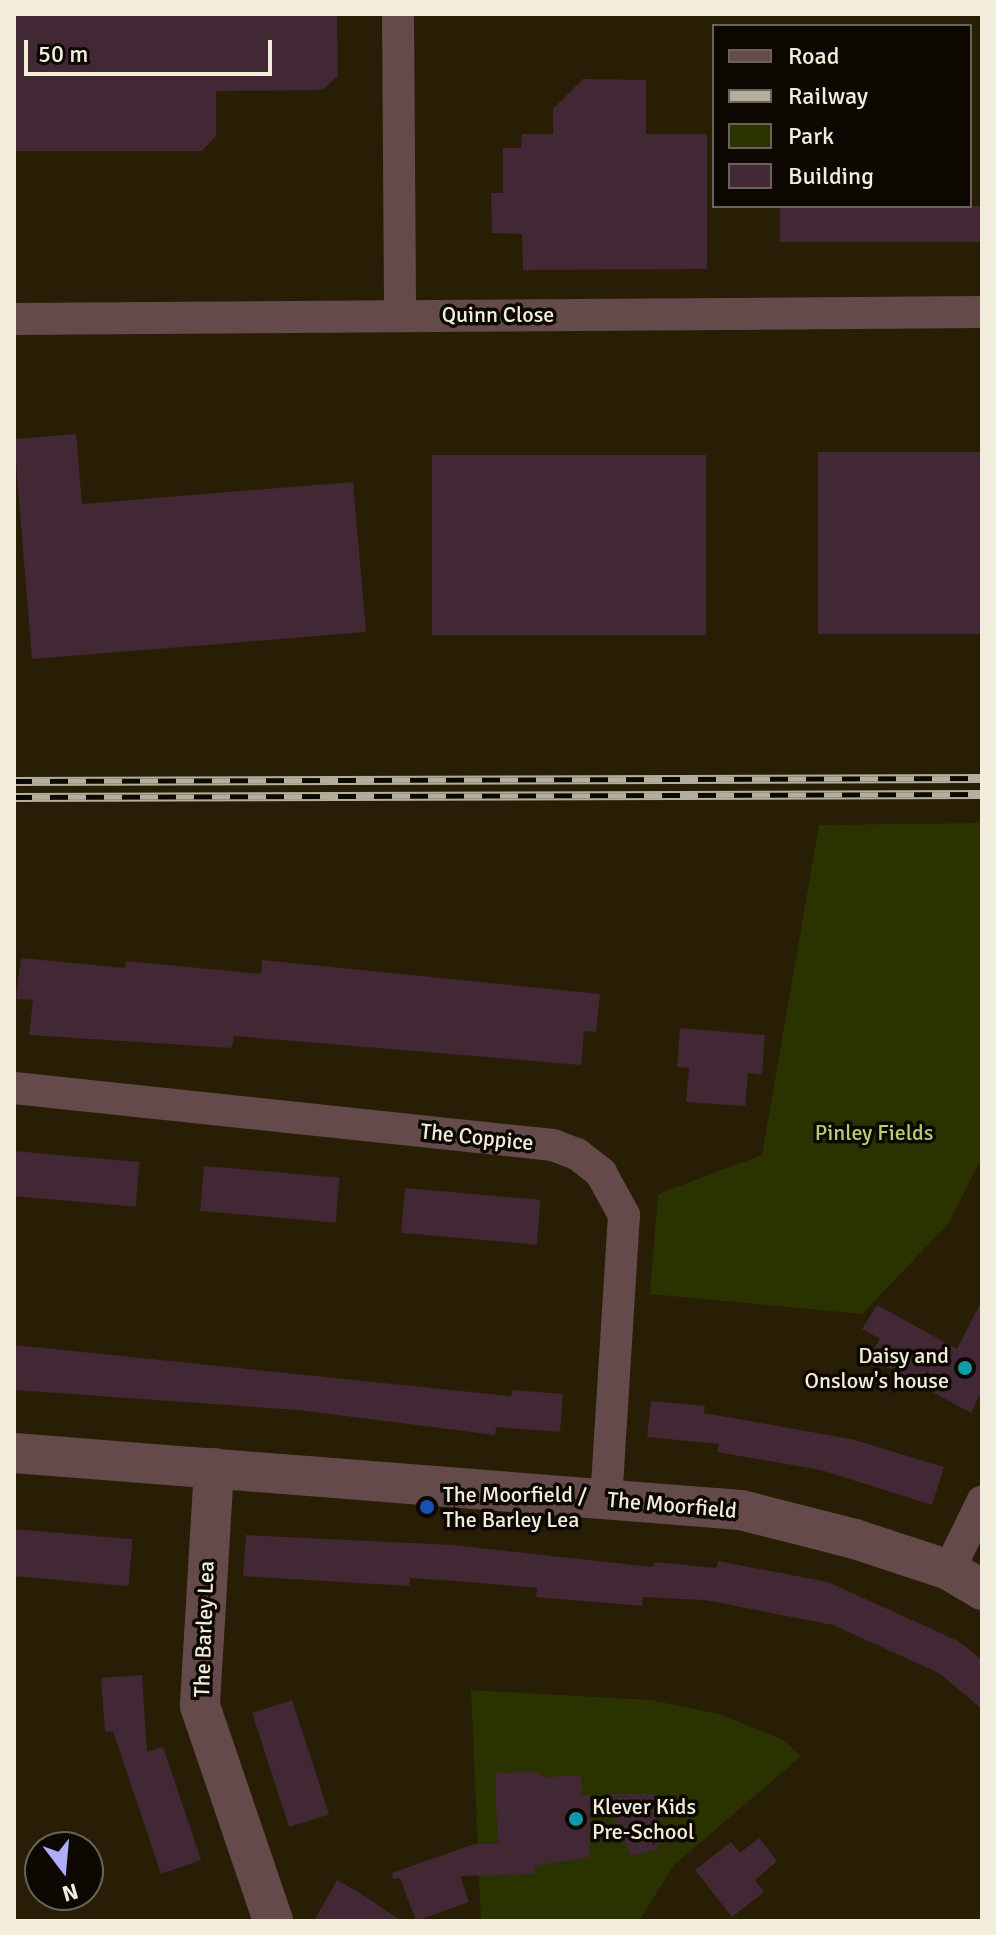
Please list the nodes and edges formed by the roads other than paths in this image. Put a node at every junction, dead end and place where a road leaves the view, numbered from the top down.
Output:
1 (398, 14) edge
2 (982, 312) edge
3 (400, 315) junction
4 (14, 319) edge
5 (14, 1088) edge
6 (14, 1453) edge
7 (214, 1468) junction
8 (606, 1499) junction
9 (982, 1502) edge
10 (965, 1580) edge
11 (273, 1921) edge

1 - 3 street
2 - 3 street, Quinn Close
3 - 4 street, Quinn Close
5 - 8 street, The Coppice
6 - 7 street, The Moorfield
7 - 8 street, The Moorfield
7 - 11 street, The Barley Lea
8 - 10 street, The Moorfield
9 - 10 street

